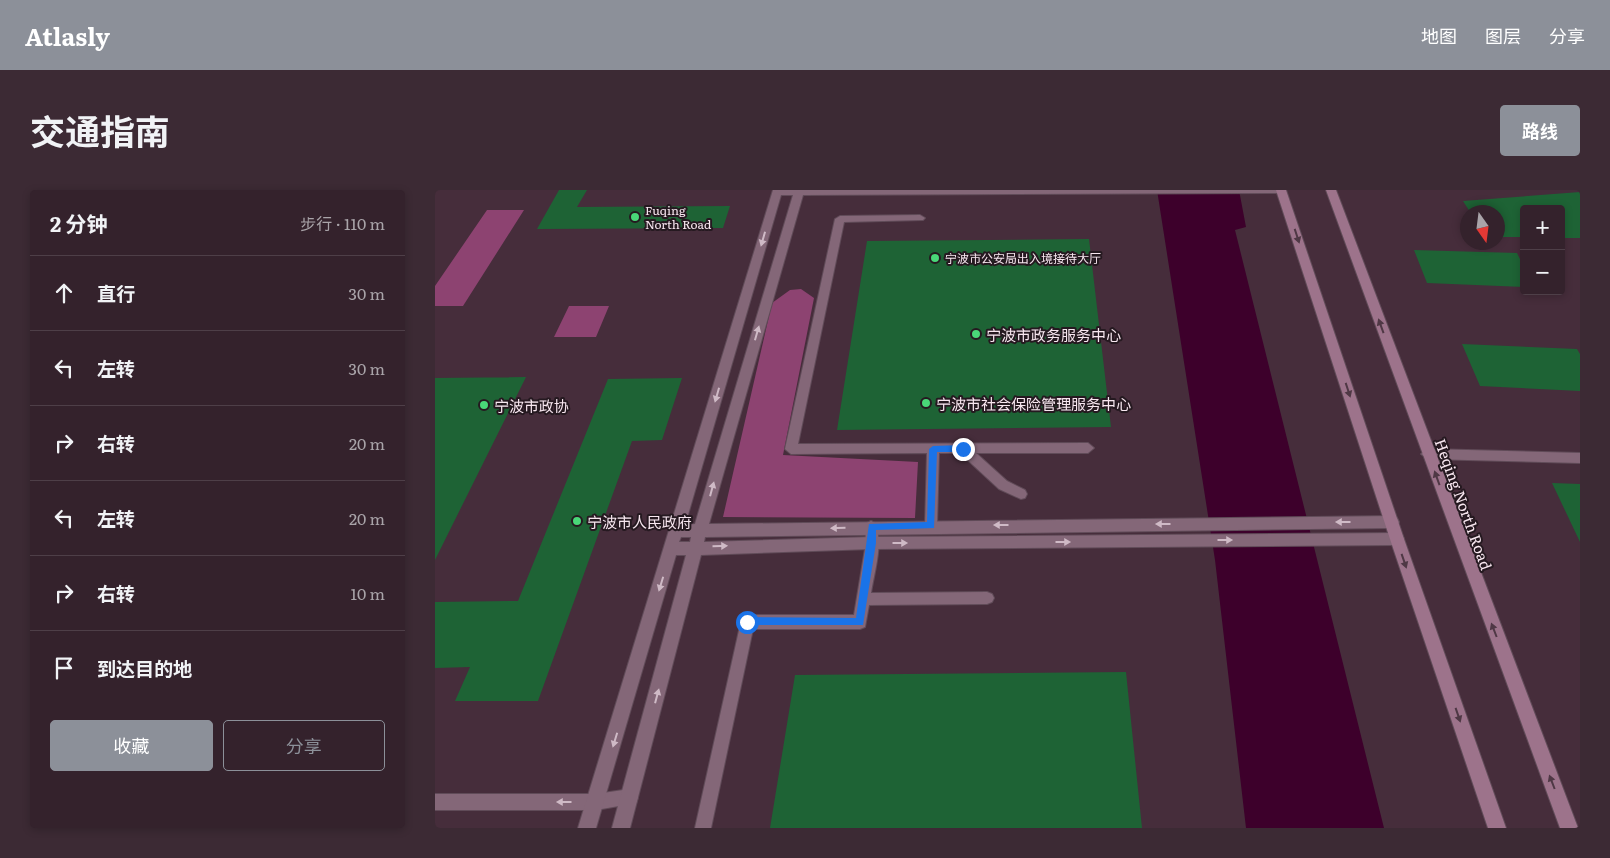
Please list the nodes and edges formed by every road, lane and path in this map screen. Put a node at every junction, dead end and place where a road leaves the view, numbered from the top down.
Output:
1 (1231, 190) edge
2 (1281, 190) edge
3 (1331, 190) edge
4 (777, 191) edge
5 (1146, 191) edge
6 (799, 192) junction
7 (920, 218) dead end
8 (1088, 448) dead end
9 (933, 449) junction
10 (963, 449) junction
11 (1428, 454) junction
12 (1580, 458) edge
13 (1021, 494) dead end
14 (1392, 522) junction
15 (931, 526) junction
16 (871, 527) junction
17 (677, 531) junction
18 (701, 531) junction
19 (1397, 539) junction
20 (872, 543) junction
21 (696, 547) junction
22 (672, 549) junction
23 (987, 598) dead end
24 (864, 599) junction
25 (630, 797) junction
26 (435, 802) edge
27 (596, 802) junction
28 (587, 828) edge
29 (621, 828) edge
30 (703, 828) edge
31 (1497, 828) edge
32 (1569, 828) edge

1 - 2 street
1 - 5 street
2 -> 14 main road
11 -> 3 main road, Heqing North Road
4 - 6 street
4 -> 17 street
5 - 6 street
18 -> 6 street
7 - 9 lane
8 - 10 lane
9 - 10 lane
9 - 15 lane
10 - 13 lane
11 - 12 street
32 -> 11 main road, Heqing North Road
14 -> 15 street
14 - 19 main road
15 - 16 street
16 -> 18 street
16 - 20 lane
17 - 18 street
17 - 22 street
18 - 21 street
20 -> 19 street
19 -> 31 main road
21 -> 20 street
20 - 24 lane
21 - 22 street
25 -> 21 street
22 -> 27 street
23 - 24 lane
24 - 30 lane
25 - 27 lane
25 - 29 street
27 -> 26 lane
27 - 28 street

